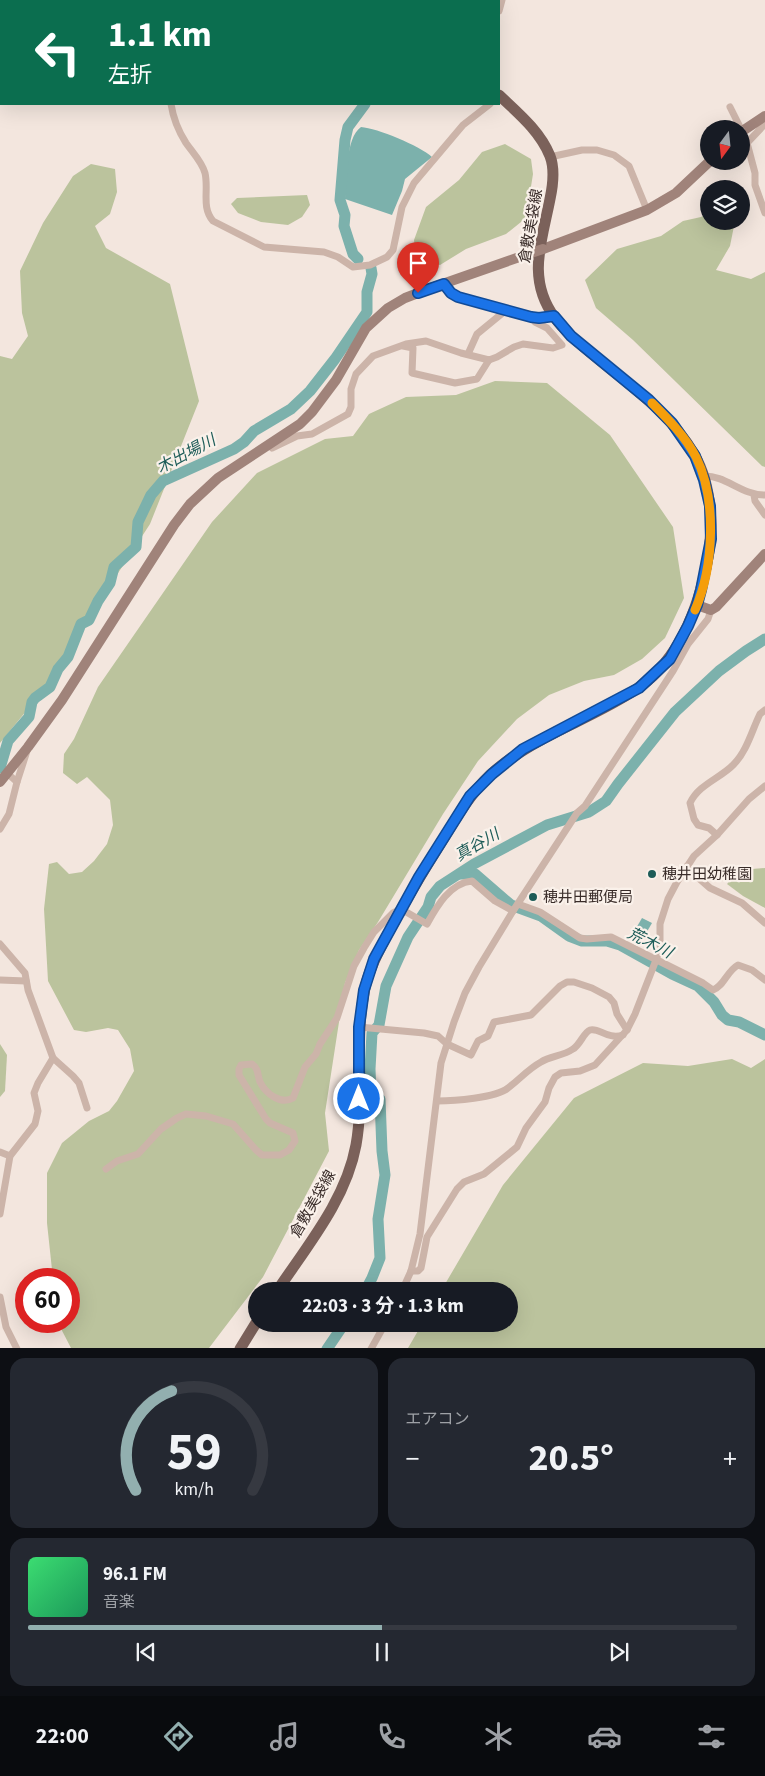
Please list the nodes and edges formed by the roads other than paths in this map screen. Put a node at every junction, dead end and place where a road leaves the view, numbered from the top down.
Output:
1 (500, 97) edge
2 (171, 105) edge
3 (489, 105) edge
4 (730, 107) dead end
5 (765, 116) edge
6 (737, 120) edge
7 (765, 124) edge
8 (750, 125) edge
9 (750, 140) edge
10 (750, 156) edge
11 (550, 157) junction
12 (700, 170) edge
13 (647, 210) junction
14 (765, 213) edge
15 (444, 284) junction
16 (505, 311) junction
17 (554, 316) junction
18 (531, 317) junction
19 (401, 346) junction
20 (468, 354) junction
21 (489, 360) junction
22 (234, 466) junction
23 (703, 476) junction
24 (754, 495) junction
25 (765, 495) edge
26 (765, 515) edge
27 (765, 554) edge
28 (697, 605) junction
29 (711, 610) junction
30 (765, 710) edge
31 (28, 747) junction
32 (7, 774) junction
33 (0, 782) edge
34 (17, 782) junction
35 (765, 786) edge
36 (0, 829) edge
37 (717, 835) junction
38 (686, 867) junction
39 (516, 907) junction
40 (405, 911) junction
41 (765, 922) edge
42 (0, 944) edge
43 (655, 963) junction
44 (0, 980) edge
45 (765, 980) edge
46 (26, 981) junction
47 (363, 1028) junction
48 (625, 1033) junction
49 (446, 1044) junction
50 (53, 1058) junction
51 (437, 1101) junction
52 (87, 1108) dead end
53 (0, 1152) edge
54 (10, 1156) junction
55 (106, 1169) dead end
56 (0, 1214) edge
57 (411, 1271) junction
58 (283, 1282) edge
59 (406, 1282) edge
60 (0, 1297) edge
61 (3, 1327) edge
62 (250, 1332) edge
63 (380, 1332) edge
64 (17, 1348) edge
65 (240, 1348) edge
66 (371, 1348) edge

1 - 11 main road, 倉敷美袋線
2 - 3 street
4 - 6 street
5 - 8 street
7 - 9 street
10 - 14 street
11 - 13 street
11 - 17 main road, 倉敷美袋線
12 - 13 street
13 - 15 street, bridge
15 - 16 street
15 - 22 street
16 - 18 street
16 - 20 street
17 - 18 street
17 - 23 main road, 倉敷美袋線
18 - 21 street
19 - 20 street
19 - 21 street
19 - 22 street
20 - 21 street
22 - 31 street
23 - 24 street
23 - 28 main road, 倉敷美袋線
24 - 25 street
24 - 26 street
27 - 29 street
28 - 29 street
28 - 40 main road, 倉敷美袋線
29 - 39 street
30 - 37 street
31 - 32 street
31 - 34 street
32 - 33 street
32 - 34 street
34 - 36 street
35 - 37 street
37 - 38 street
38 - 41 street
38 - 43 street
39 - 40 street
39 - 43 street
39 - 49 street
40 - 47 main road, 倉敷美袋線
40 - 55 street
42 - 46 street
43 - 45 street
43 - 48 street
44 - 46 street
46 - 50 street
47 - 49 street
47 - 58 main road, 倉敷美袋線
48 - 49 street
48 - 51 street
48 - 57 street
49 - 51 street
50 - 52 street
50 - 54 street
51 - 57 street
53 - 54 street
54 - 56 street
57 - 59 street
60 - 61 street
61 - 64 street
62 - 65 main road
63 - 66 street

